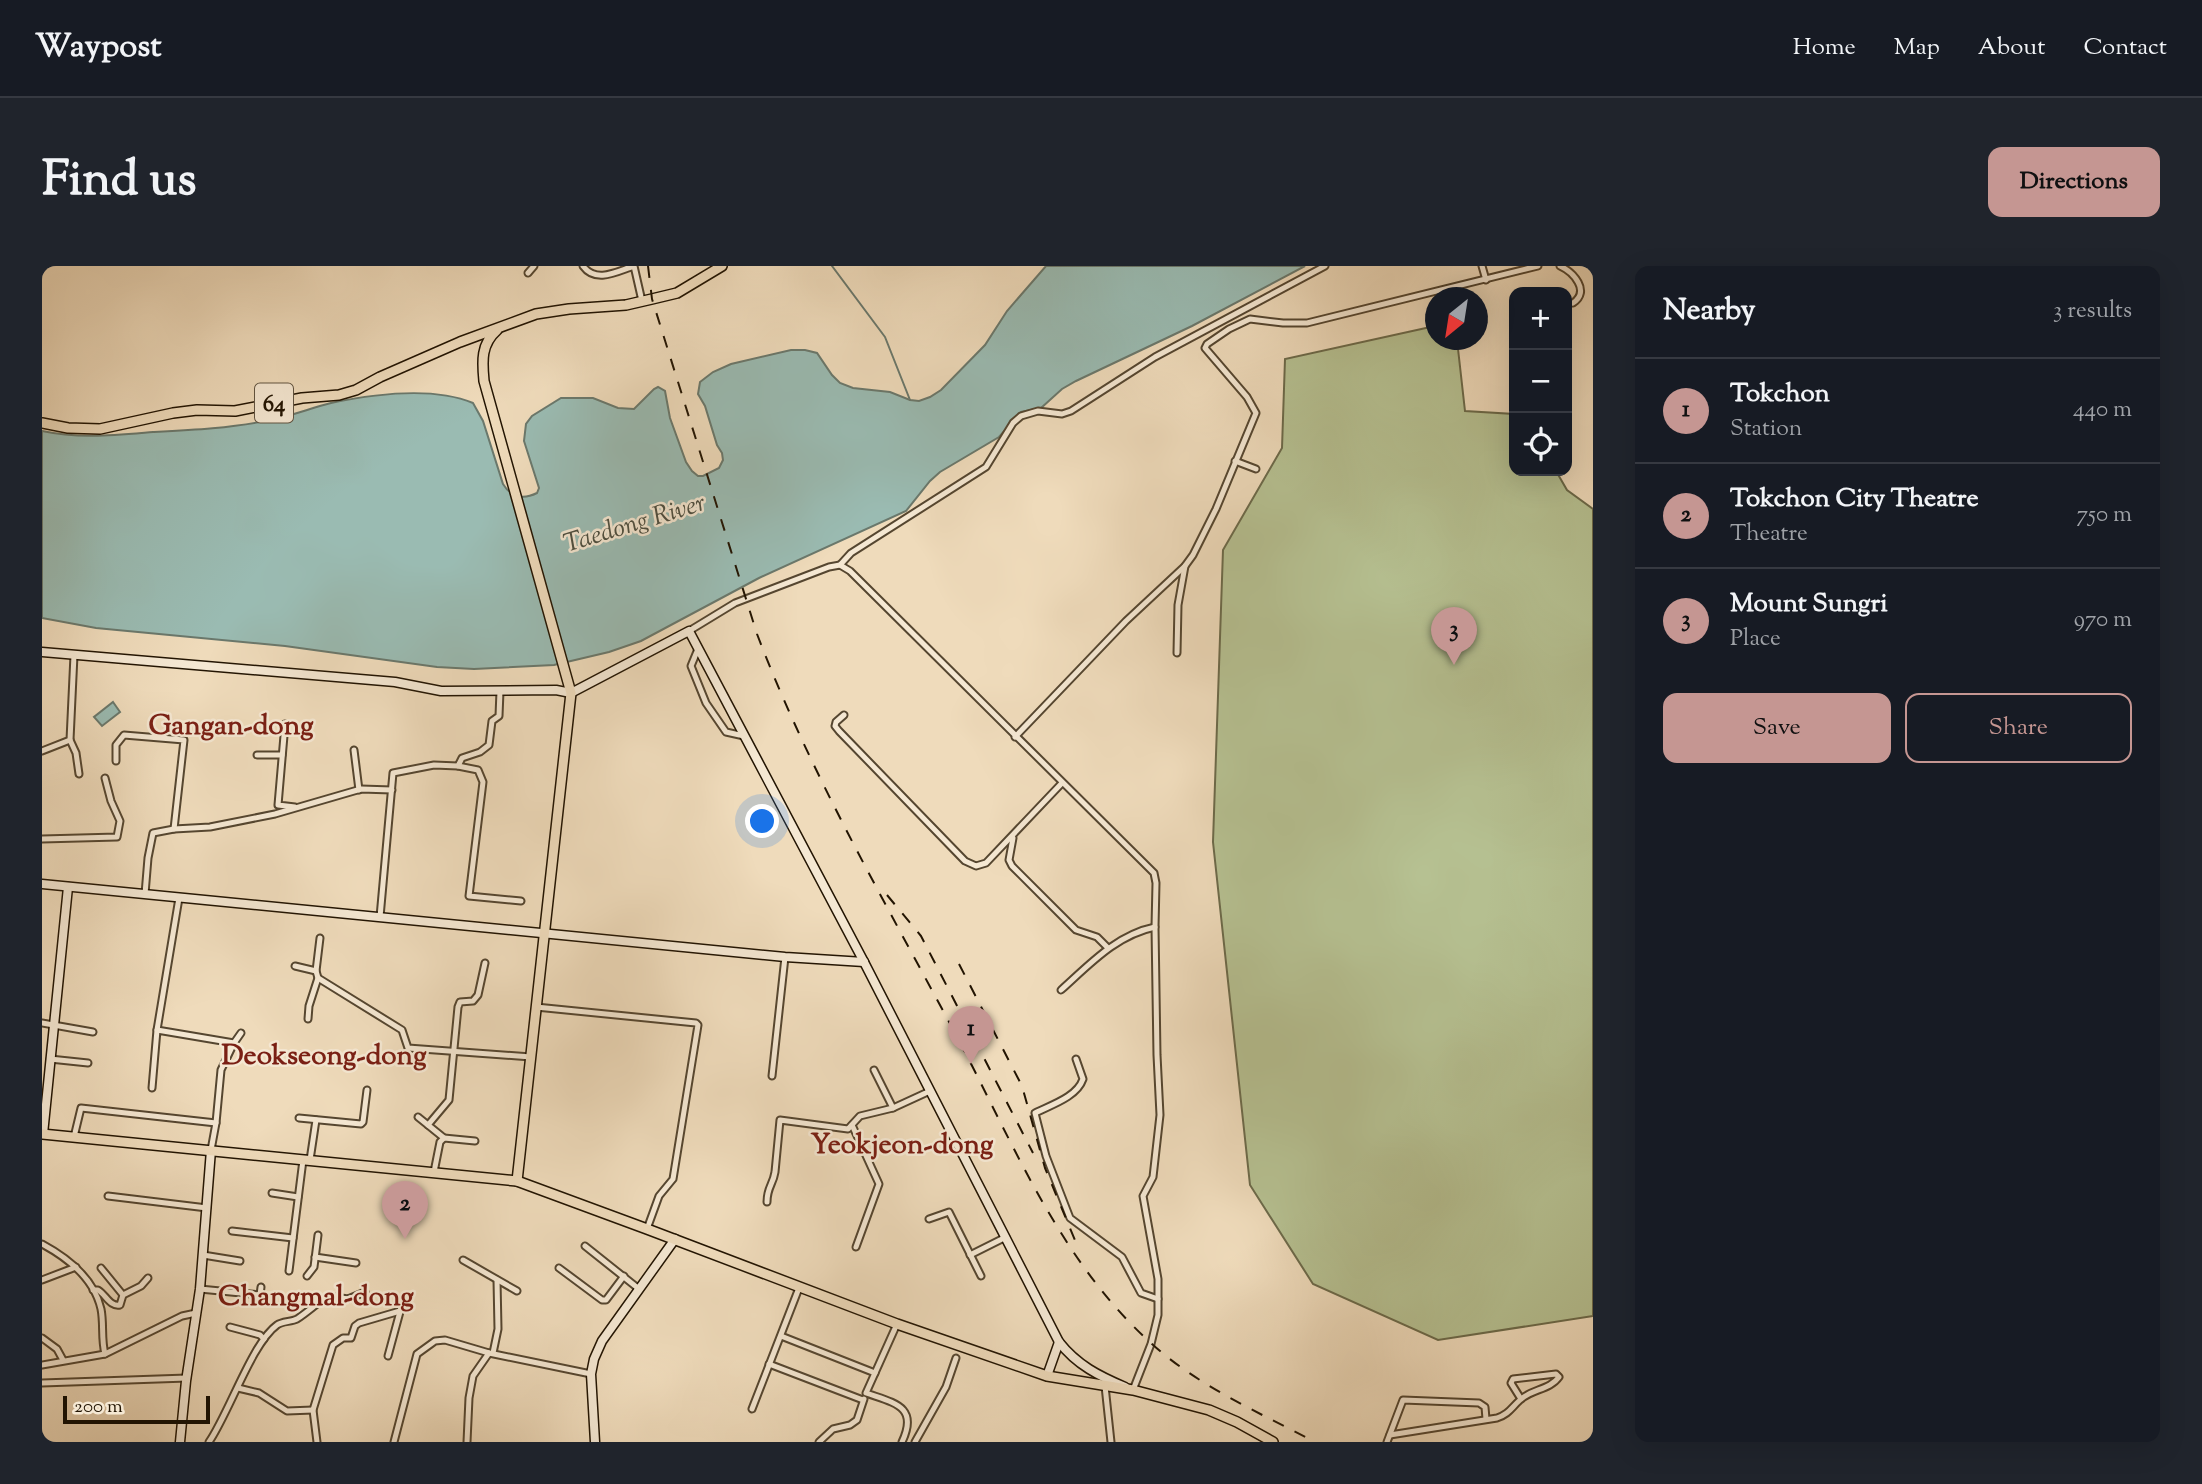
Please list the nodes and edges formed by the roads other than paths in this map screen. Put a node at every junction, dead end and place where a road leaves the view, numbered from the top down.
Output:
1 (534, 266) edge
2 (583, 266) edge
3 (722, 266) edge
4 (1325, 266) edge
5 (1482, 266) edge
6 (1524, 266) edge
7 (1538, 266) edge
8 (1560, 266) edge
9 (528, 273) dead end
10 (1508, 273) junction
11 (1486, 280) junction
12 (642, 301) junction
13 (1573, 303) dead end
14 (497, 330) junction
15 (42, 423) edge
16 (1236, 461) junction
17 (1256, 469) dead end
18 (840, 565) junction
19 (1185, 566) junction
20 (689, 631) junction
21 (698, 649) junction
22 (42, 652) edge
23 (1177, 653) dead end
24 (74, 655) junction
25 (500, 691) junction
26 (571, 693) junction
27 (844, 715) dead end
28 (285, 724) dead end
29 (744, 736) junction
30 (1016, 737) junction
31 (70, 740) junction
32 (354, 750) dead end
33 (42, 751) edge
34 (257, 755) dead end
35 (282, 755) junction
36 (116, 761) dead end
37 (458, 766) junction
38 (79, 774) dead end
39 (105, 778) dead end
40 (1062, 783) junction
41 (359, 790) junction
42 (392, 790) junction
43 (298, 808) junction
44 (174, 829) junction
45 (1013, 836) junction
46 (42, 839) edge
47 (42, 884) edge
48 (68, 887) junction
49 (145, 894) junction
50 (179, 898) junction
51 (521, 901) dead end
52 (380, 917) junction
53 (1154, 927) junction
54 (544, 933) junction
55 (320, 938) dead end
56 (1108, 948) junction
57 (785, 957) junction
58 (864, 962) junction
59 (485, 963) dead end
60 (295, 966) dead end
61 (316, 971) junction
62 (318, 978) junction
63 (1061, 990) dead end
64 (536, 1007) junction
65 (308, 1019) dead end
66 (42, 1023) edge
67 (54, 1025) junction
68 (157, 1030) junction
69 (93, 1032) dead end
70 (241, 1033) dead end
71 (234, 1043) junction
72 (453, 1052) junction
73 (531, 1057) junction
74 (50, 1059) junction
75 (1076, 1059) dead end
76 (88, 1063) dead end
77 (874, 1070) dead end
78 (772, 1076) dead end
79 (152, 1088) dead end
80 (367, 1090) dead end
81 (930, 1091) junction
82 (893, 1108) junction
83 (418, 1117) dead end
84 (299, 1118) dead end
85 (316, 1120) junction
86 (216, 1123) junction
87 (428, 1125) junction
88 (852, 1125) junction
89 (42, 1134) edge
90 (74, 1137) junction
91 (444, 1138) junction
92 (475, 1140) dead end
93 (211, 1150) junction
94 (306, 1160) junction
95 (434, 1172) junction
96 (517, 1181) junction
97 (272, 1194) dead end
98 (108, 1196) dead end
99 (298, 1197) junction
100 (767, 1202) dead end
101 (206, 1208) junction
102 (929, 1219) dead end
103 (647, 1229) junction
104 (232, 1231) dead end
105 (318, 1235) dead end
106 (1006, 1237) junction
107 (292, 1238) junction
108 (675, 1239) junction
109 (42, 1244) edge
110 (585, 1246) dead end
111 (856, 1247) dead end
112 (202, 1255) junction
113 (970, 1255) junction
114 (315, 1257) junction
115 (463, 1260) dead end
116 (240, 1261) dead end
117 (356, 1262) dead end
118 (76, 1267) junction
119 (101, 1268) dead end
120 (559, 1268) dead end
121 (289, 1271) dead end
122 (307, 1276) dead end
123 (624, 1276) junction
124 (981, 1276) dead end
125 (148, 1278) dead end
126 (42, 1280) edge
127 (497, 1280) junction
128 (261, 1287) dead end
129 (799, 1288) junction
130 (200, 1289) junction
131 (639, 1289) junction
132 (93, 1290) junction
133 (517, 1291) dead end
134 (365, 1292) dead end
135 (123, 1295) junction
136 (404, 1297) dead end
137 (1158, 1301) junction
138 (400, 1311) junction
139 (196, 1313) junction
140 (897, 1324) junction
141 (230, 1326) dead end
142 (780, 1336) junction
143 (42, 1338) edge
144 (264, 1339) junction
145 (1059, 1342) junction
146 (491, 1353) junction
147 (105, 1354) junction
148 (388, 1356) dead end
149 (956, 1357) dead end
150 (62, 1360) junction
151 (769, 1364) junction
152 (42, 1365) edge
153 (875, 1373) junction
154 (591, 1374) junction
155 (1047, 1376) junction
156 (187, 1378) junction
157 (42, 1383) edge
158 (1105, 1386) junction
159 (238, 1388) junction
160 (1133, 1390) junction
161 (866, 1393) junction
162 (1521, 1399) junction
163 (863, 1400) junction
164 (313, 1409) junction
165 (752, 1409) dead end
166 (1486, 1419) junction
167 (1390, 1435) junction
168 (1270, 1441) edge
169 (180, 1442) edge
170 (209, 1442) edge
171 (317, 1442) edge
172 (394, 1442) edge
173 (467, 1442) edge
174 (595, 1442) edge
175 (819, 1442) edge
176 (902, 1442) edge
177 (916, 1442) edge
178 (1111, 1442) edge
179 (1387, 1442) edge

1 - 9 street
2 - 12 street
3 - 12 main road, 64
4 - 18 street
5 - 11 street
6 - 10 street
7 - 10 street
8 - 13 street
10 - 11 street
11 - 16 street
12 - 14 main road, 64
14 - 15 main road, 64
14 - 26 main road
16 - 17 street
16 - 19 street
18 - 20 street
18 - 30 street
19 - 23 street
19 - 30 street
20 - 21 main road
20 - 26 main road
21 - 29 main road
21 - 29 street
22 - 24 main road
24 - 25 main road
24 - 31 street
25 - 26 main road
25 - 37 street
26 - 54 main road
27 - 45 street
28 - 35 street
29 - 58 main road
30 - 40 street
31 - 33 street
31 - 38 street
32 - 41 street
34 - 35 street
35 - 43 street
36 - 44 street
37 - 42 street
37 - 51 street
39 - 46 street
40 - 45 street
40 - 53 street
41 - 42 street
41 - 43 street
42 - 52 street
43 - 44 street
44 - 49 street
45 - 56 street
47 - 48 main road
48 - 49 main road
48 - 67 main road
49 - 50 main road
50 - 52 main road
50 - 68 street
52 - 54 main road
53 - 56 street
53 - 137 street
54 - 57 main road
54 - 64 main road
55 - 61 street
56 - 63 street
57 - 58 main road
57 - 78 street
58 - 81 main road
59 - 72 street
60 - 61 street
61 - 62 street
62 - 65 street
62 - 72 street
64 - 73 main road
64 - 103 street
66 - 67 street
67 - 69 street
67 - 74 main road
68 - 71 street
68 - 79 street
70 - 71 street
71 - 86 street
72 - 73 street
72 - 87 street
73 - 96 main road
74 - 76 street
74 - 89 main road
75 - 137 street
77 - 82 street
80 - 85 street
81 - 82 street
81 - 106 main road
82 - 88 street
83 - 87 street
84 - 85 street
85 - 94 street
86 - 90 street
86 - 93 street
87 - 91 street
88 - 100 street
88 - 111 street
89 - 90 main road
90 - 93 main road
91 - 92 street
91 - 95 street
93 - 94 main road
93 - 101 main road
94 - 95 main road
94 - 99 street
95 - 96 main road
96 - 103 main road
97 - 99 street
98 - 101 street
99 - 107 street
101 - 112 main road
102 - 113 street
103 - 108 main road
104 - 107 street
105 - 114 street
106 - 113 street
106 - 145 main road
107 - 121 street
108 - 129 main road
108 - 131 main road
109 - 118 street
110 - 123 street
112 - 116 street
112 - 130 main road
113 - 124 street
114 - 117 street
114 - 122 street
115 - 127 street
118 - 126 street
118 - 132 street
119 - 135 street
120 - 123 street
123 - 131 street
125 - 135 street
127 - 133 street
127 - 146 street
128 - 130 street
129 - 140 main road
129 - 142 street
130 - 139 main road
131 - 154 main road
132 - 135 street
132 - 147 street
134 - 144 street
136 - 138 street
137 - 160 street
138 - 148 street
138 - 164 street
139 - 147 street
139 - 156 main road
140 - 153 street
140 - 155 main road
141 - 144 street
142 - 151 street
142 - 153 street
143 - 150 street
144 - 159 street
145 - 155 main road
145 - 160 main road
146 - 154 street
146 - 172 street
146 - 173 street
147 - 150 street
149 - 177 street
150 - 152 street
151 - 163 street
151 - 165 street
153 - 161 street
154 - 174 main road
155 - 158 main road
156 - 157 street
156 - 169 main road
158 - 160 main road
158 - 178 street
159 - 164 street
159 - 170 street
160 - 168 main road
161 - 163 street
161 - 176 street
162 - 162 street
162 - 166 street
163 - 175 street
164 - 171 street
166 - 167 street
166 - 167 street
167 - 179 street

